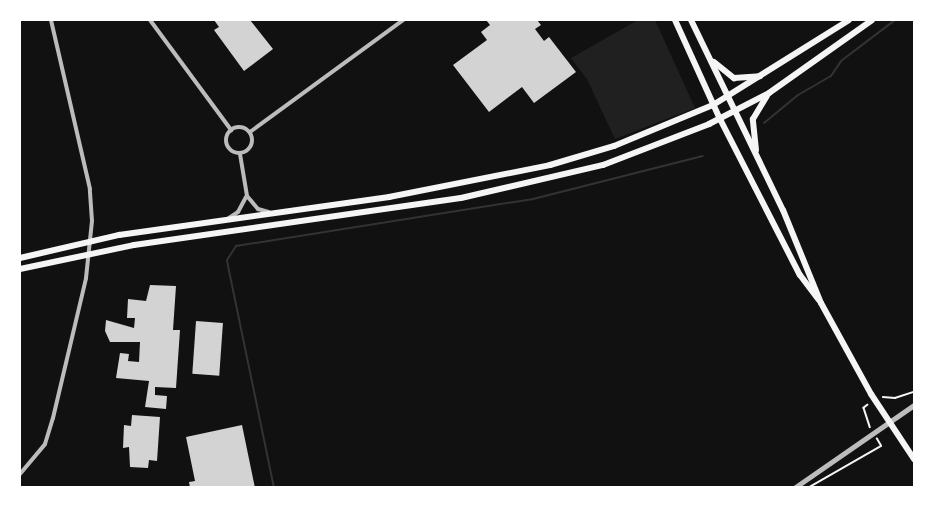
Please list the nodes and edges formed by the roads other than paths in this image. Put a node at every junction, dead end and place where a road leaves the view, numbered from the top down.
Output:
1 (51, 20) edge
2 (150, 20) edge
3 (403, 20) edge
4 (675, 20) edge
5 (691, 20) edge
6 (849, 20) edge
7 (872, 20) edge
8 (708, 56) junction
9 (764, 76) junction
10 (769, 93) junction
11 (727, 97) junction
12 (714, 105) junction
13 (735, 111) junction
14 (720, 119) junction
15 (231, 130) junction
16 (250, 132) junction
17 (240, 154) junction
18 (756, 154) junction
19 (247, 196) junction
20 (274, 213) junction
21 (227, 220) junction
22 (20, 258) edge
23 (20, 269) edge
24 (821, 303) junction
25 (915, 405) edge
26 (889, 423) junction
27 (915, 459) edge
28 (20, 474) edge
29 (794, 488) edge

1 - 28 street
2 - 15 street
3 - 16 street
4 - 12 main road
5 - 8 main road
6 - 9 main road
7 - 10 main road
8 - 9 main road
8 - 11 main road
9 - 11 main road
10 - 13 main road
10 - 18 main road
11 - 12 main road
11 - 13 main road
12 - 14 main road
12 - 20 main road
13 - 14 main road
13 - 18 main road
14 - 23 main road
14 - 24 main road
15 - 16 street
15 - 17 street
16 - 17 street
17 - 19 street
18 - 24 main road
19 - 20 street
19 - 21 street
20 - 21 main road
21 - 22 main road
24 - 26 main road
25 - 26 street
26 - 27 main road
26 - 29 street

